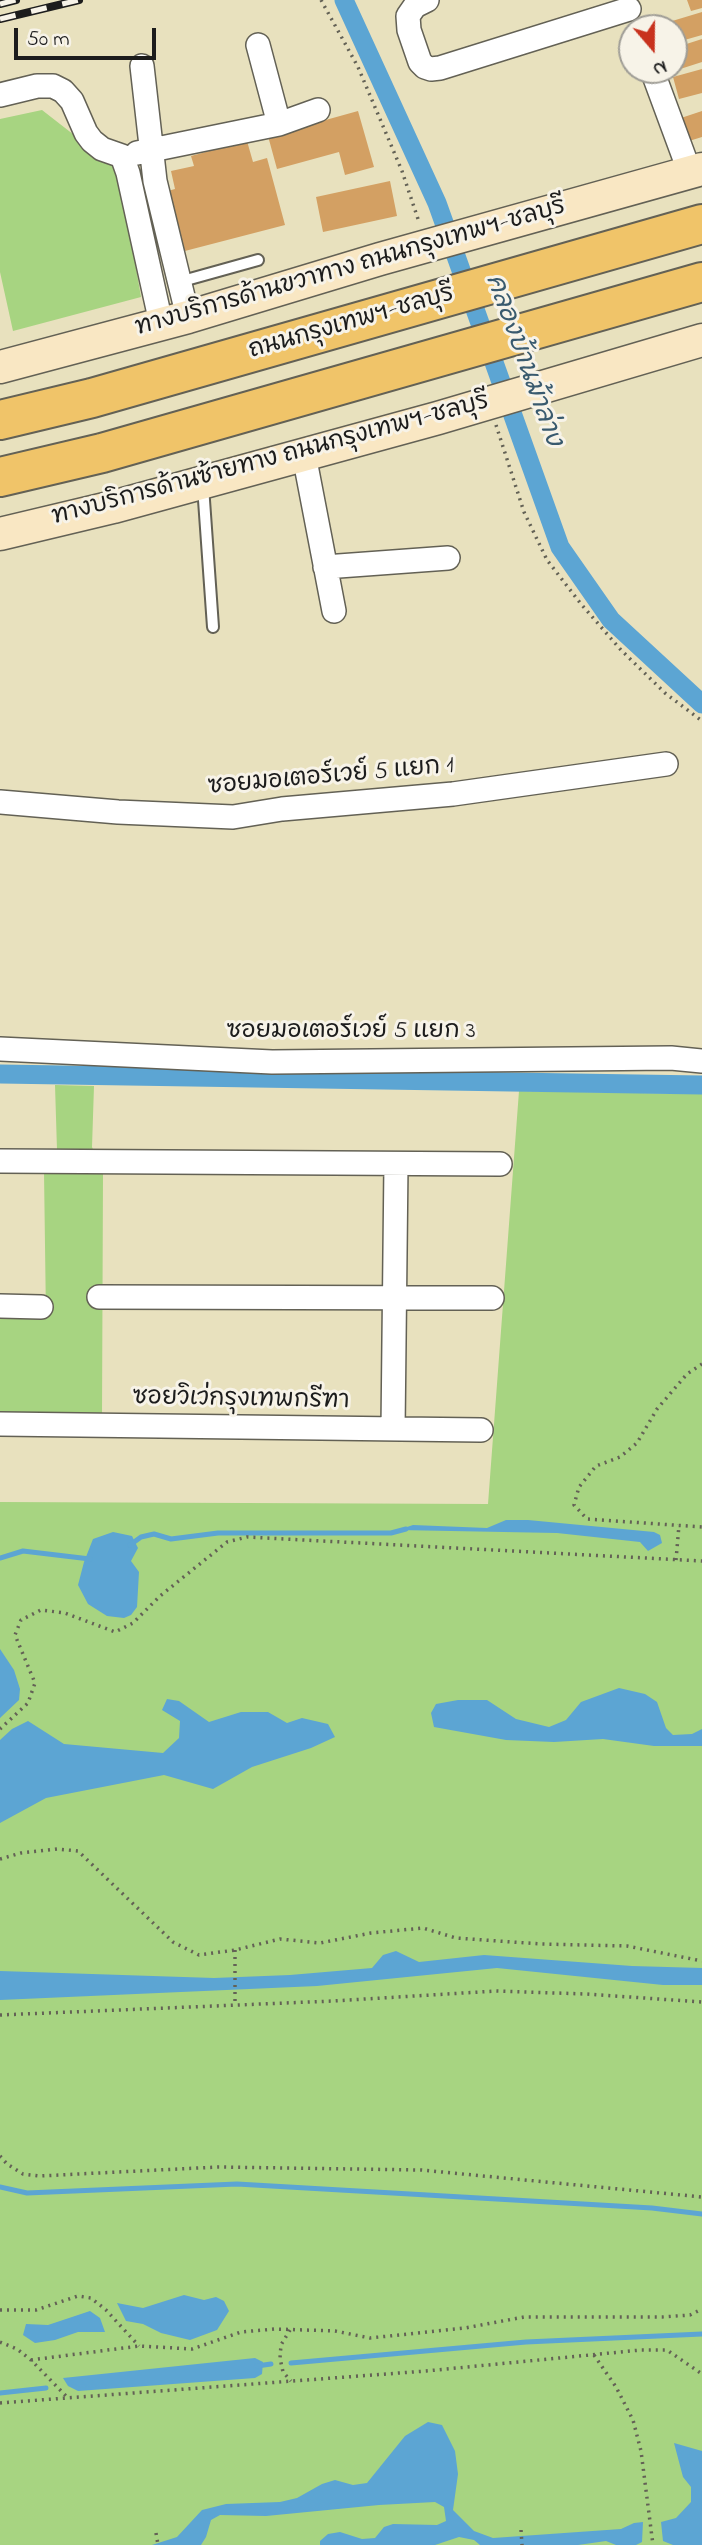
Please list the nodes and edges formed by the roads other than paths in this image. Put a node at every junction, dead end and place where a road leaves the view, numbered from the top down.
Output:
1 (427, 0) edge
2 (633, 9) edge
3 (258, 45) dead end
4 (142, 66) dead end
5 (658, 84) edge
6 (0, 95) edge
7 (318, 110) dead end
8 (279, 124) junction
9 (152, 151) junction
10 (121, 156) junction
11 (696, 171) edge
12 (702, 224) edge
13 (258, 260) dead end
14 (179, 282) junction
15 (702, 282) edge
16 (174, 320) junction
17 (702, 340) edge
18 (0, 367) edge
19 (0, 420) edge
20 (304, 454) junction
21 (0, 477) edge
22 (203, 482) junction
23 (0, 534) edge
24 (448, 558) dead end
25 (326, 567) junction
26 (334, 611) dead end
27 (213, 627) dead end
28 (666, 764) dead end
29 (0, 802) edge
30 (0, 1049) edge
31 (702, 1061) edge
32 (0, 1161) edge
33 (396, 1164) junction
34 (500, 1164) dead end
35 (99, 1297) dead end
36 (394, 1298) junction
37 (492, 1298) dead end
38 (0, 1306) edge
39 (41, 1307) dead end
40 (0, 1424) edge
41 (393, 1429) junction
42 (481, 1430) dead end

1 - 2 street
3 - 8 street
4 - 9 street
5 - 11 street
6 - 10 street
7 - 8 street
8 - 9 street
9 - 10 street
9 - 14 street
10 - 16 street
11 - 16 main road, ทางบริการด้านขวาทาง ถนนกรุงเทพฯ-ชลบุรี
12 - 19 highway, ถนนกรุงเทพฯ-ชลบุรี
13 - 14 lane
14 - 16 street
15 - 21 highway
16 - 18 main road, ทางบริการด้านขวาทาง ถนนกรุงเทพฯ-ชลบุรี
17 - 20 main road, ทางบริการด้านซ้ายทาง ถนนกรุงเทพฯ-ชลบุรี
20 - 22 main road, ทางบริการด้านซ้ายทาง ถนนกรุงเทพฯ-ชลบุรี
20 - 25 street
22 - 23 main road, ทางบริการด้านซ้ายทาง ถนนกรุงเทพฯ-ชลบุรี
22 - 27 lane
24 - 25 street
25 - 26 street
28 - 29 street, ซอยมอเตอร์เวย์ 5 แยก 1
30 - 31 street, ซอยมอเตอร์เวย์ 5 แยก 3
32 - 33 street
33 - 34 street
33 - 36 street
35 - 36 street
36 - 37 street
36 - 41 street
38 - 39 street
40 - 41 street, ซอยวิเว่กรุงเทพกรีฑา
41 - 42 street, ซอยวิเว่กรุงเทพกรีฑา

